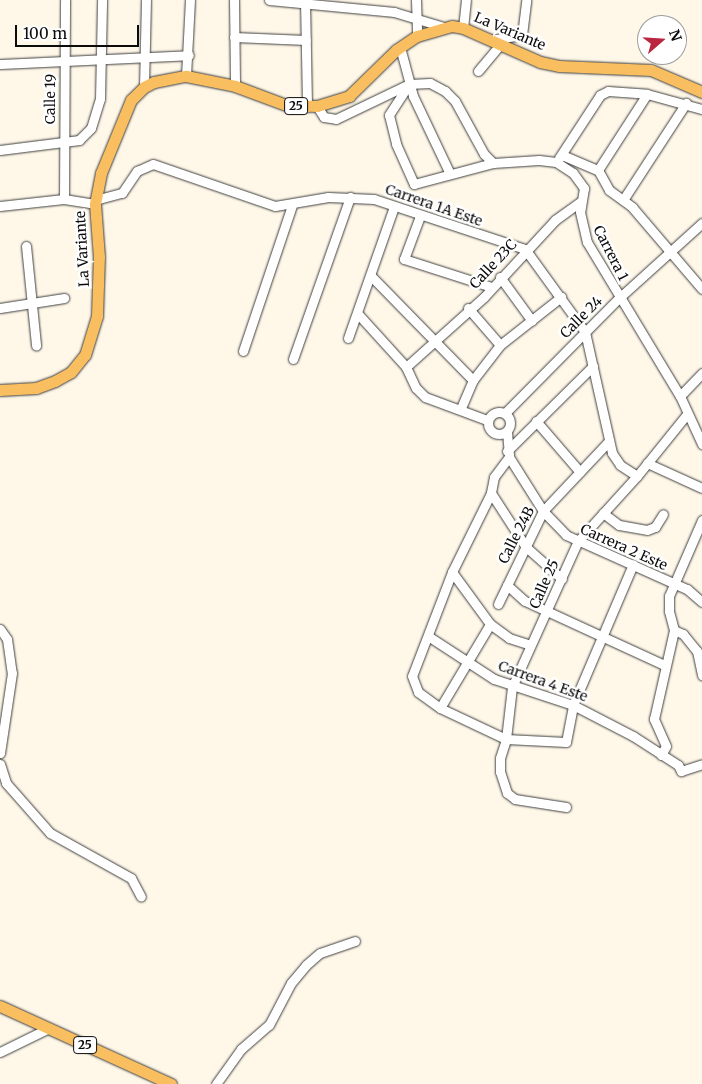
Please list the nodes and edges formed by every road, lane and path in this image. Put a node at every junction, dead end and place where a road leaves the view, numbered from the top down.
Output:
1 (65, 0) edge
2 (102, 0) edge
3 (146, 0) edge
4 (190, 0) edge
5 (234, 0) edge
6 (269, 0) edge
7 (416, 0) edge
8 (466, 0) edge
9 (526, 0) edge
10 (305, 2) edge
11 (417, 20) junction
12 (444, 27) junction
13 (463, 28) junction
14 (417, 36) junction
15 (234, 37) junction
16 (306, 40) junction
17 (489, 40) junction
18 (500, 45) junction
19 (400, 47) junction
20 (146, 55) junction
21 (189, 55) junction
22 (100, 57) junction
23 (64, 59) junction
24 (0, 64) edge
25 (478, 70) dead end
26 (186, 76) junction
27 (409, 84) junction
28 (144, 86) junction
29 (235, 86) junction
30 (702, 92) edge
31 (647, 94) junction
32 (686, 103) junction
33 (312, 107) junction
34 (702, 109) edge
35 (64, 142) junction
36 (0, 150) edge
37 (559, 159) junction
38 (493, 163) junction
39 (598, 170) junction
40 (450, 174) junction
41 (350, 198) junction
42 (64, 199) junction
43 (624, 200) junction
44 (95, 202) junction
45 (580, 202) junction
46 (292, 205) junction
47 (0, 206) edge
48 (394, 207) junction
49 (420, 216) junction
50 (702, 223) edge
51 (26, 246) dead end
52 (525, 249) junction
53 (669, 254) junction
54 (371, 276) junction
55 (500, 278) junction
56 (491, 287) junction
57 (702, 289) edge
58 (561, 297) junction
59 (64, 298) dead end
60 (619, 298) junction
61 (32, 303) junction
62 (0, 308) edge
63 (468, 308) junction
64 (358, 314) junction
65 (532, 321) junction
66 (586, 332) junction
67 (348, 338) dead end
68 (435, 342) junction
69 (36, 345) dead end
70 (500, 345) junction
71 (243, 351) dead end
72 (293, 359) dead end
73 (593, 366) junction
74 (406, 367) junction
75 (702, 373) edge
76 (473, 380) junction
77 (0, 390) edge
78 (680, 396) junction
79 (461, 408) junction
80 (505, 413) junction
81 (687, 414) junction
82 (487, 420) junction
83 (536, 421) junction
84 (507, 432) junction
85 (609, 442) junction
86 (702, 444) edge
87 (508, 454) junction
88 (647, 463) junction
89 (580, 472) junction
90 (637, 476) junction
91 (702, 488) edge
92 (491, 493) junction
93 (543, 511) junction
94 (603, 513) junction
95 (663, 514) dead end
96 (702, 520) edge
97 (578, 541) junction
98 (526, 547) junction
99 (633, 564) junction
100 (452, 572) junction
101 (562, 579) junction
102 (673, 585) junction
103 (506, 586) junction
104 (702, 602) edge
105 (498, 604) dead end
106 (548, 610) junction
107 (490, 624) junction
108 (0, 629) edge
109 (674, 630) junction
110 (428, 636) junction
111 (604, 638) junction
112 (530, 645) junction
113 (468, 664) junction
114 (664, 665) junction
115 (702, 676) edge
116 (512, 687) junction
117 (574, 705) junction
118 (440, 708) junction
119 (506, 739) junction
120 (0, 753) edge
121 (661, 755) junction
122 (0, 764) edge
123 (702, 764) edge
124 (566, 806) dead end
125 (141, 897) dead end
126 (356, 941) dead end
127 (0, 1006) edge
128 (48, 1029) junction
129 (0, 1052) edge
130 (171, 1084) edge
131 (216, 1084) edge

1 - 23 street, Calle 19
2 - 22 street
3 - 20 street
4 - 21 street
5 - 15 street
6 - 10 street
7 - 11 street
8 - 13 street
9 - 17 street
10 - 11 street
10 - 16 street
11 - 12 street
11 - 14 street
12 - 13 main road, La Variante / 25
12 - 14 main road, La Variante / 25
13 - 17 main road, La Variante / 25
14 - 19 main road, La Variante / 25
15 - 16 street
15 - 29 street
16 - 33 street
17 - 18 main road, La Variante / 25
18 - 25 street
18 - 30 main road, La Variante / 25
19 - 27 street
19 - 33 main road, La Variante / 25
20 - 21 street
20 - 22 street
20 - 28 street
21 - 26 street
22 - 23 street
22 - 35 street
23 - 24 street
23 - 35 street, Calle 19
26 - 28 main road, La Variante / 25
26 - 29 main road, La Variante / 25
27 - 33 street
27 - 38 street
27 - 40 street
27 - 40 street
28 - 44 main road, La Variante
29 - 33 main road, La Variante / 25
31 - 32 street
31 - 37 street
31 - 39 street
32 - 34 street
32 - 43 street
35 - 36 street
35 - 42 street, Calle 19
37 - 38 street
37 - 39 street
37 - 45 street, Carrera 1
38 - 40 street
39 - 43 street
41 - 46 street, Carrera 1A Este
41 - 48 street, Carrera 1A Este
41 - 72 street
42 - 44 street
42 - 47 street
43 - 53 street
44 - 46 street, Carrera 1A Este
44 - 77 main road, La Variante
45 - 52 street, Calle 23C
45 - 60 street, Carrera 1
46 - 71 street
48 - 49 street, Carrera 1A Este
48 - 54 street
49 - 52 street, Carrera 1A Este
49 - 56 street
50 - 53 street, Calle 24
51 - 61 street
52 - 55 street, Calle 23C
52 - 58 street
53 - 57 street
53 - 60 street, Calle 24
54 - 64 street
54 - 68 street
55 - 56 street, Calle 23C
55 - 65 street
56 - 63 street, Calle 23C
58 - 65 street
58 - 66 street
59 - 61 street
60 - 66 street, Calle 24
60 - 78 street, Carrera 1
61 - 62 street
61 - 69 street
63 - 68 street, Calle 23C
63 - 70 street
64 - 67 street
64 - 74 street
65 - 70 street
66 - 73 street
66 - 80 street, Calle 24
68 - 74 street, Calle 23C
68 - 76 street
70 - 76 street
73 - 83 street
73 - 85 street
74 - 79 street
75 - 78 street
76 - 79 street
78 - 81 street, Carrera 1
79 - 82 street
80 - 82 street
80 - 84 street
81 - 86 street, Carrera 1
81 - 88 street, Calle 25
82 - 84 street
83 - 87 street
83 - 89 street
84 - 87 street
85 - 89 street, Calle 24B
85 - 90 street
87 - 92 street
87 - 93 street, Carrera 2 Este
88 - 90 street, Calle 25
88 - 91 street
89 - 93 street, Calle 24B
90 - 94 street, Calle 25
92 - 98 street
92 - 100 street
93 - 97 street, Carrera 2 Este
93 - 98 street, Calle 24B
94 - 95 street
94 - 97 street, Calle 25
96 - 102 street
97 - 99 street, Carrera 2 Este
97 - 101 street, Calle 25
98 - 101 street
98 - 103 street, Calle 24B
99 - 102 street, Carrera 2 Este
99 - 111 street
100 - 107 street
100 - 110 street
101 - 106 street, Calle 25
102 - 104 street, Carrera 2 Este
102 - 109 street
103 - 105 street, Calle 24B
103 - 106 street
106 - 111 street
106 - 112 street, Calle 25
107 - 112 street
107 - 113 street
108 - 120 street
109 - 114 street
109 - 115 street
110 - 113 street, Carrera 4 Este
110 - 118 street
111 - 114 street
111 - 117 street
112 - 116 street, Calle 25
113 - 116 street, Carrera 4 Este
113 - 118 street
114 - 121 street
116 - 117 street, Carrera 4 Este
116 - 119 street, Calle 25
117 - 119 street
117 - 121 street, Carrera 4 Este
118 - 119 street
119 - 124 street, Calle 25
121 - 123 street, Carrera 4 Este
122 - 125 street
126 - 131 street
127 - 128 main road, 25
128 - 129 street
128 - 130 main road, 25

